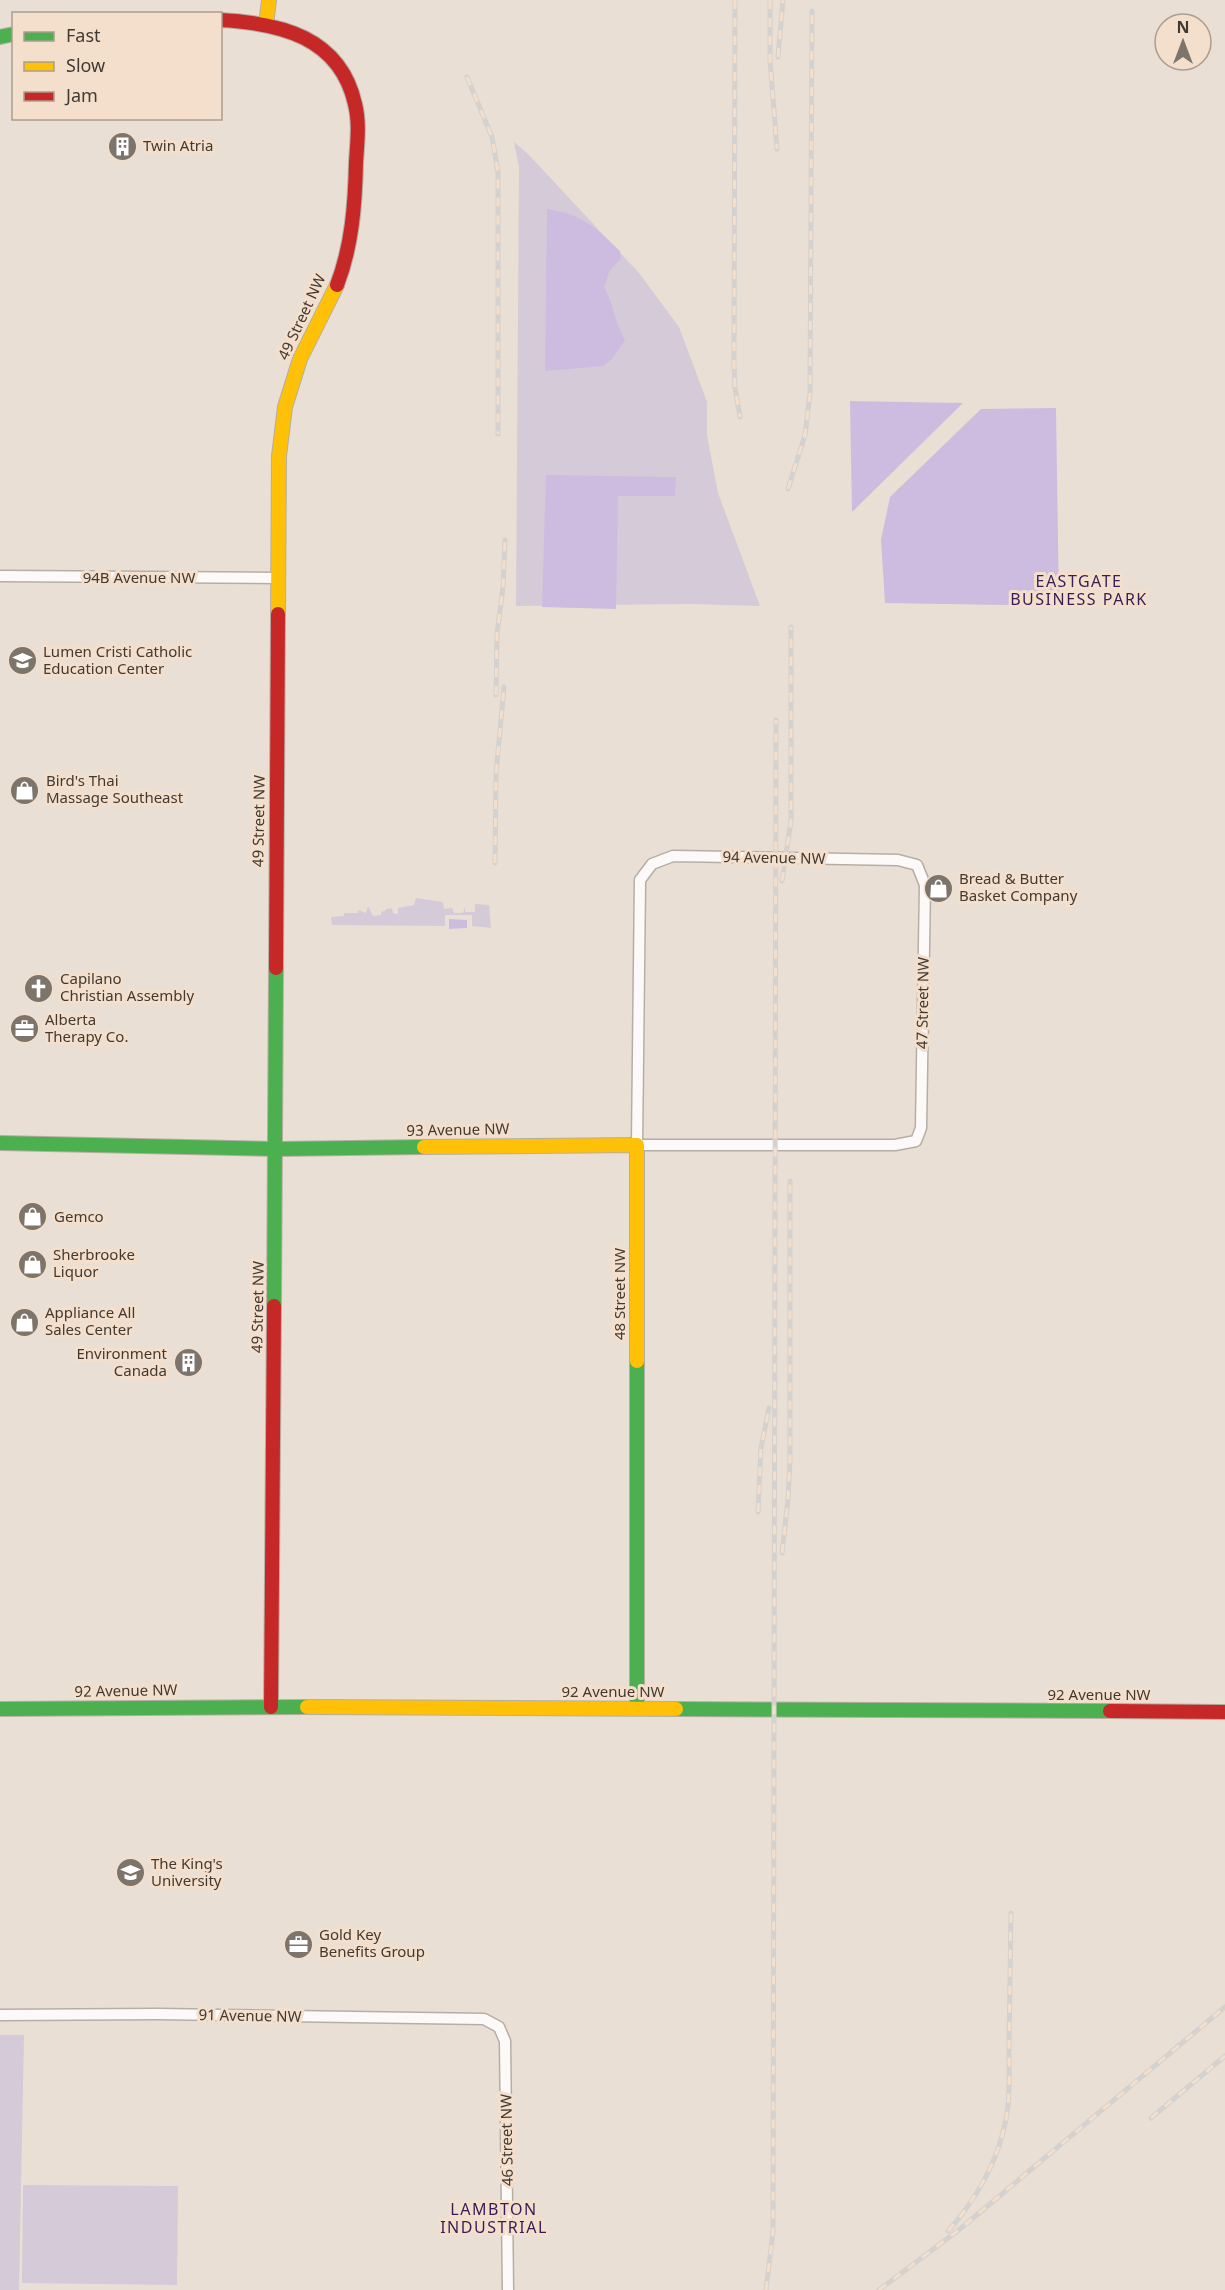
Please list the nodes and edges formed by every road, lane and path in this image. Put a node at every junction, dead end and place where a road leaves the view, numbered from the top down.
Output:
1 (269, 0) edge
2 (222, 21) edge
3 (266, 25) junction
4 (0, 576) edge
5 (278, 578) junction
6 (917, 865) joint
7 (640, 880) joint
8 (916, 1141) joint
9 (0, 1143) edge
10 (637, 1145) junction
11 (276, 1149) junction
12 (271, 1707) junction
13 (637, 1708) junction
14 (0, 1709) edge
15 (1225, 1712) edge
16 (0, 2015) edge
17 (499, 2027) joint
18 (508, 2290) edge

1 - 3 street
2 - 3 street, 49 Street NW
3 - 5 street, 49 Street NW
4 - 5 street, 94B Avenue NW
5 - 11 street, 49 Street NW
6 - 7 street, 94 Avenue NW
6 - 8 street, 47 Street NW
7 - 10 street, 48 Street NW
8 - 10 street, 93 Avenue NW
9 - 11 street, 93 Avenue NW
10 - 11 street, 93 Avenue NW
10 - 13 street, 48 Street NW
11 - 12 street, 49 Street NW
12 - 13 street, 92 Avenue NW
12 - 14 street, 92 Avenue NW
13 - 15 street, 92 Avenue NW
16 - 17 street, 91 Avenue NW
17 - 18 street, 46 Street NW

